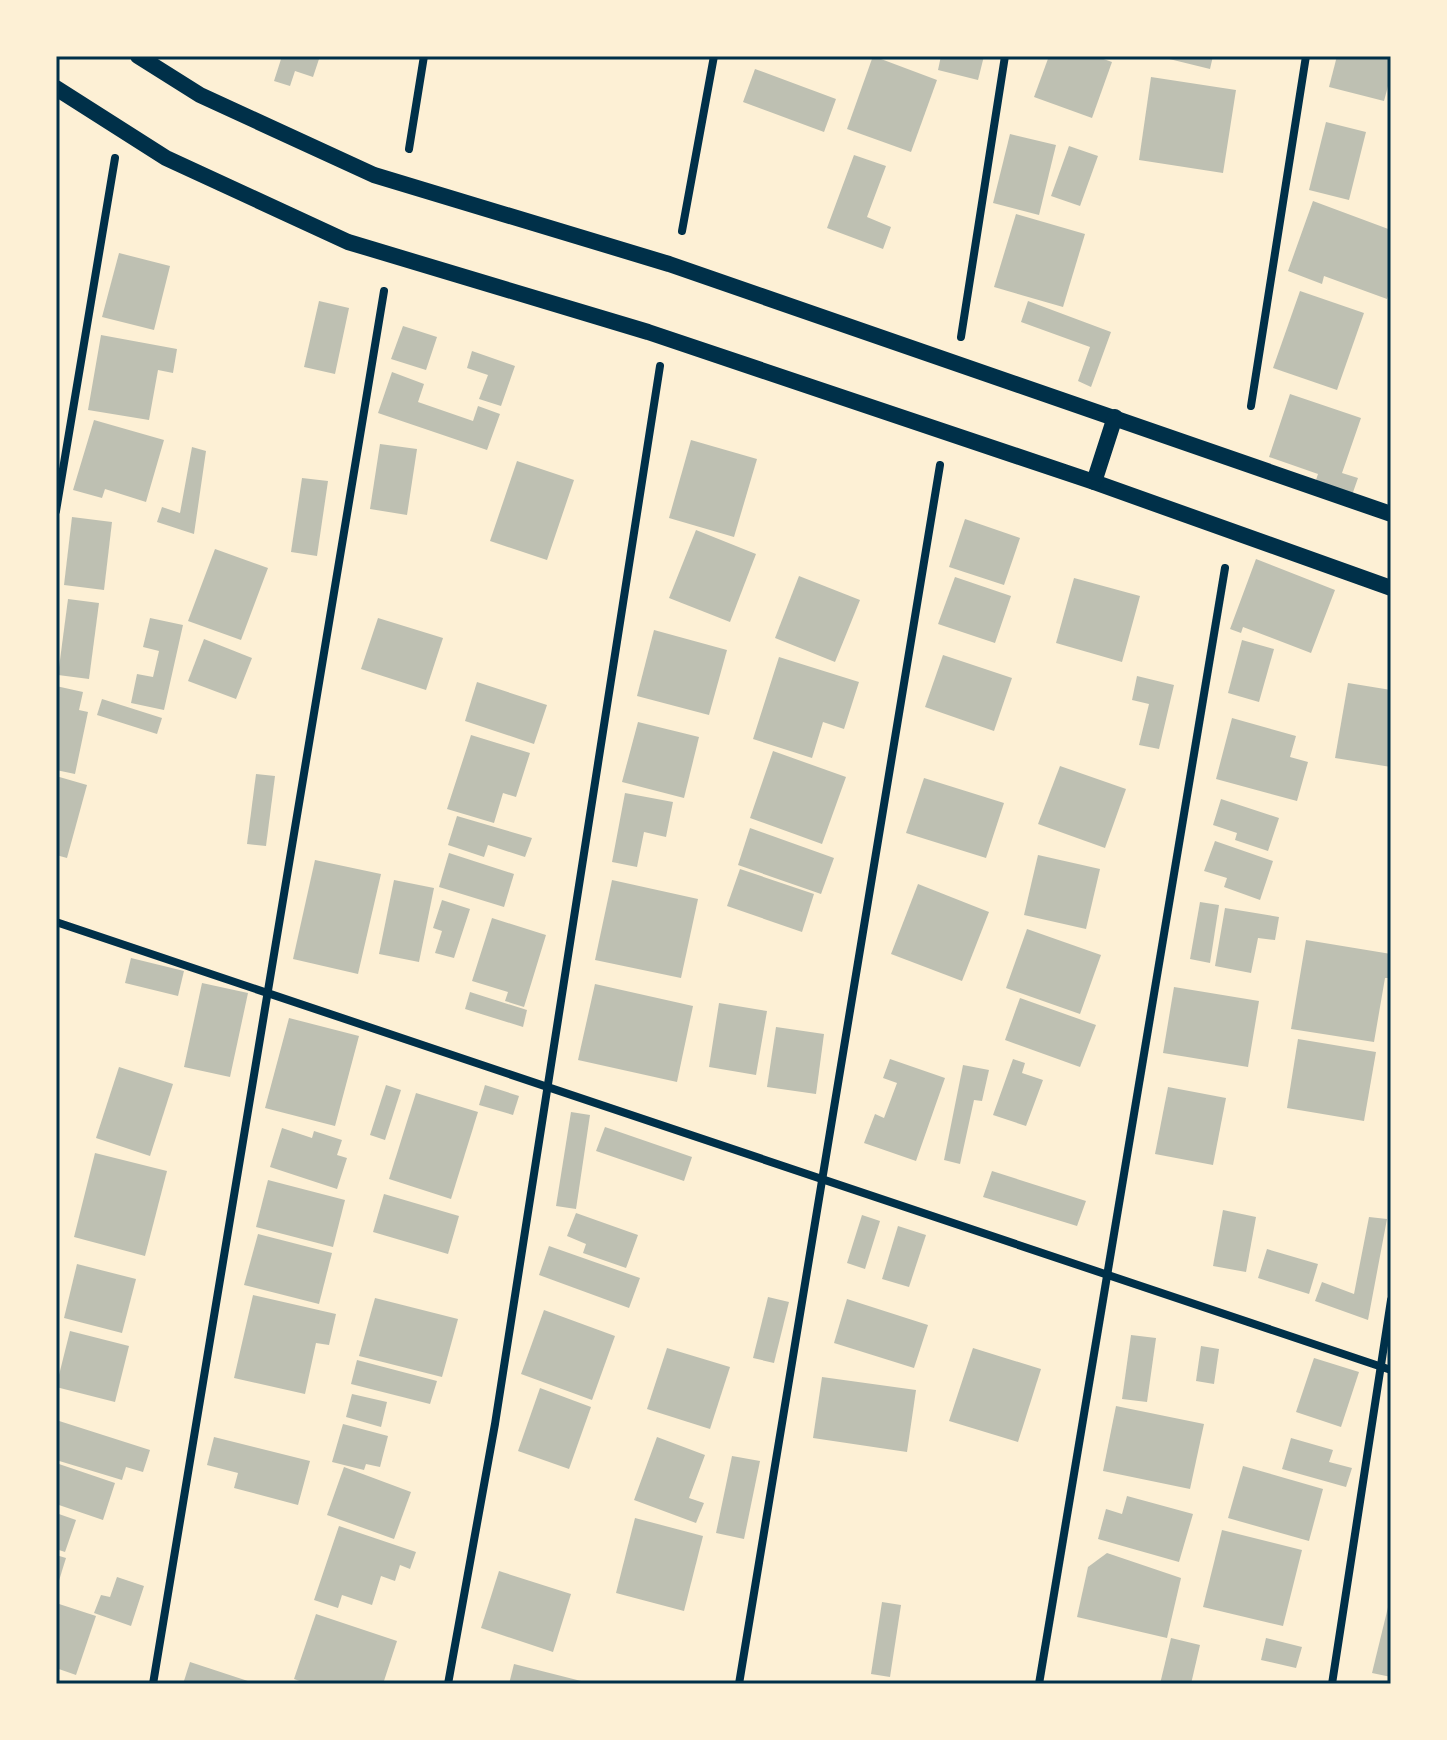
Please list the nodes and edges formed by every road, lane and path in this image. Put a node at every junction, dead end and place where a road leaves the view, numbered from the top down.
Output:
1 (138, 56) edge
2 (424, 56) edge
3 (714, 56) edge
4 (1005, 56) edge
5 (1306, 56) edge
6 (56, 88) edge
7 (409, 149) dead end
8 (115, 158) dead end
9 (682, 231) dead end
10 (384, 291) dead end
11 (961, 337) dead end
12 (660, 366) dead end
13 (1251, 406) dead end
14 (1115, 417) junction
15 (940, 465) dead end
16 (1094, 482) junction
17 (56, 511) edge
18 (1391, 514) edge
19 (1225, 568) dead end
20 (1391, 588) edge
21 (56, 922) edge
22 (268, 993) junction
23 (547, 1086) junction
24 (822, 1178) junction
25 (1107, 1274) junction
26 (1391, 1300) edge
27 (1381, 1367) junction
28 (1391, 1370) edge
29 (153, 1684) edge
30 (448, 1684) edge
31 (739, 1684) edge
32 (1039, 1684) edge
33 (1332, 1684) edge

1 - 14 main road
2 - 7 street
3 - 9 street
4 - 11 street
5 - 13 street
6 - 16 main road
8 - 17 street
10 - 22 street
12 - 23 street
14 - 16 main road
14 - 18 main road
15 - 24 street
16 - 20 main road
19 - 25 street
21 - 22 street
22 - 23 street
22 - 29 street
23 - 24 street
23 - 30 street
24 - 25 street
24 - 31 street
25 - 27 street
25 - 32 street
26 - 27 street
27 - 28 street
27 - 33 street

